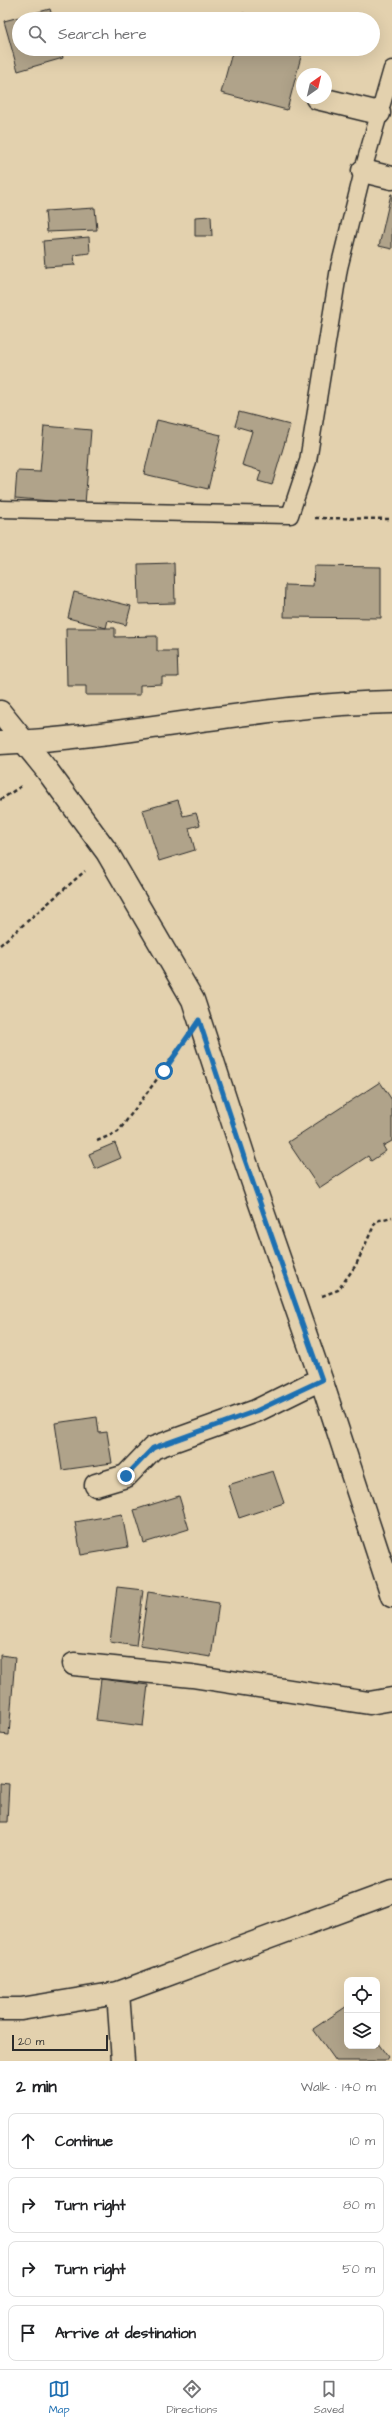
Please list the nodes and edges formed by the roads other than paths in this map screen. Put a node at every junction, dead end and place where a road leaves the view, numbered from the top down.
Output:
1 (392, 69) edge
2 (332, 102) edge
3 (379, 114) junction
4 (363, 171) junction
5 (392, 178) edge
6 (0, 508) edge
7 (392, 702) edge
8 (0, 712) edge
9 (23, 742) junction
10 (0, 743) edge
11 (322, 1380) junction
12 (96, 1485) dead end
13 (392, 1596) edge
14 (74, 1664) dead end
15 (392, 1699) edge
16 (392, 1892) edge
17 (118, 1993) junction
18 (0, 2009) edge
19 (123, 2061) edge

1 - 3 lane
2 - 3 street
3 - 4 lane
4 - 5 street
4 - 6 lane
7 - 9 street
8 - 9 street
9 - 10 street
9 - 11 street
11 - 12 street
11 - 13 street
14 - 15 street
16 - 17 street
17 - 18 street
17 - 19 street

